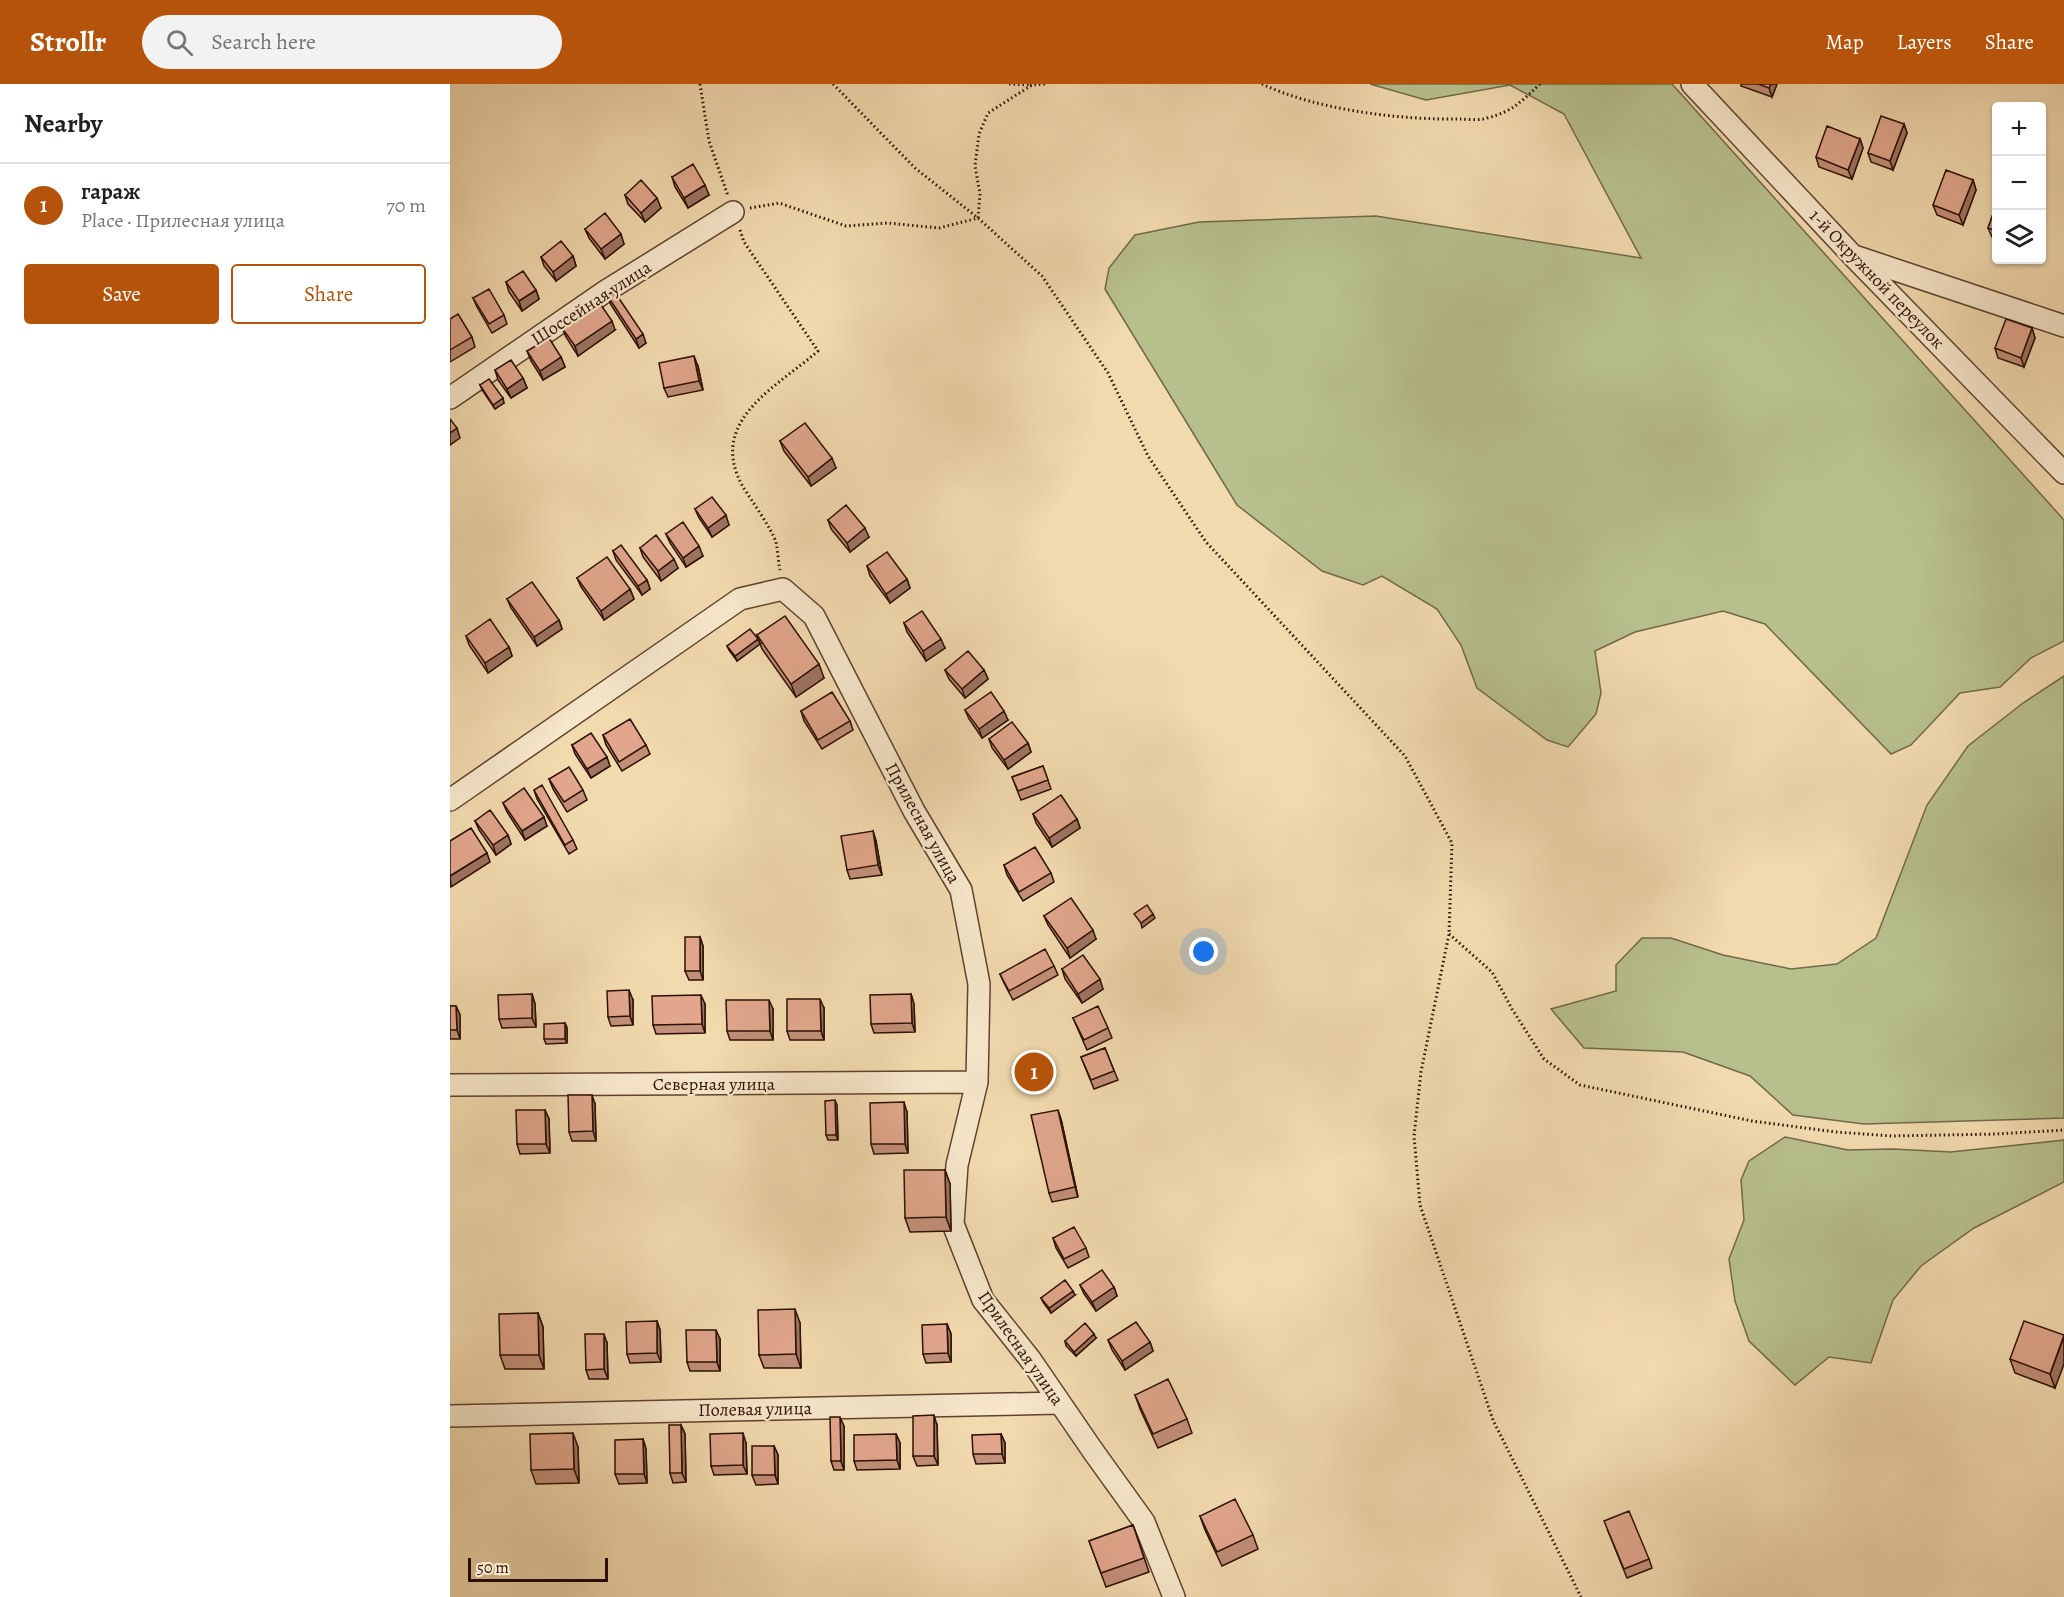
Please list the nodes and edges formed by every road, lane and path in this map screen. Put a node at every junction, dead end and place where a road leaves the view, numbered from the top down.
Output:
1 (700, 84) edge
2 (833, 84) edge
3 (1009, 84) edge
4 (1045, 84) edge
5 (1262, 84) edge
6 (1540, 84) edge
7 (1692, 84) edge
8 (1032, 85) edge
9 (733, 212) junction
10 (978, 218) junction
11 (1853, 256) junction
12 (2064, 326) edge
13 (450, 398) edge
14 (2064, 473) edge
15 (783, 589) junction
16 (450, 800) edge
17 (1449, 934) junction
18 (977, 1082) junction
19 (450, 1085) edge
20 (2064, 1130) edge
21 (1059, 1403) junction
22 (450, 1416) edge
23 (1174, 1597) edge
24 (1581, 1597) edge

1 - 9 path
2 - 10 path
3 - 8 path
4 - 8 path
5 - 6 path
7 - 11 street, 1-й Окружной переулок
8 - 10 path
9 - 10 path
9 - 13 street, Шоссейная улица
9 - 15 path
10 - 17 path
11 - 12 street
11 - 14 street, 1-й Окружной переулок
15 - 16 street
15 - 18 street, Прилесная улица
17 - 20 path
17 - 24 path
18 - 19 street, Северная улица
18 - 21 street, Прилесная улица
21 - 22 street, Полевая улица
21 - 23 street, Прилесная улица

